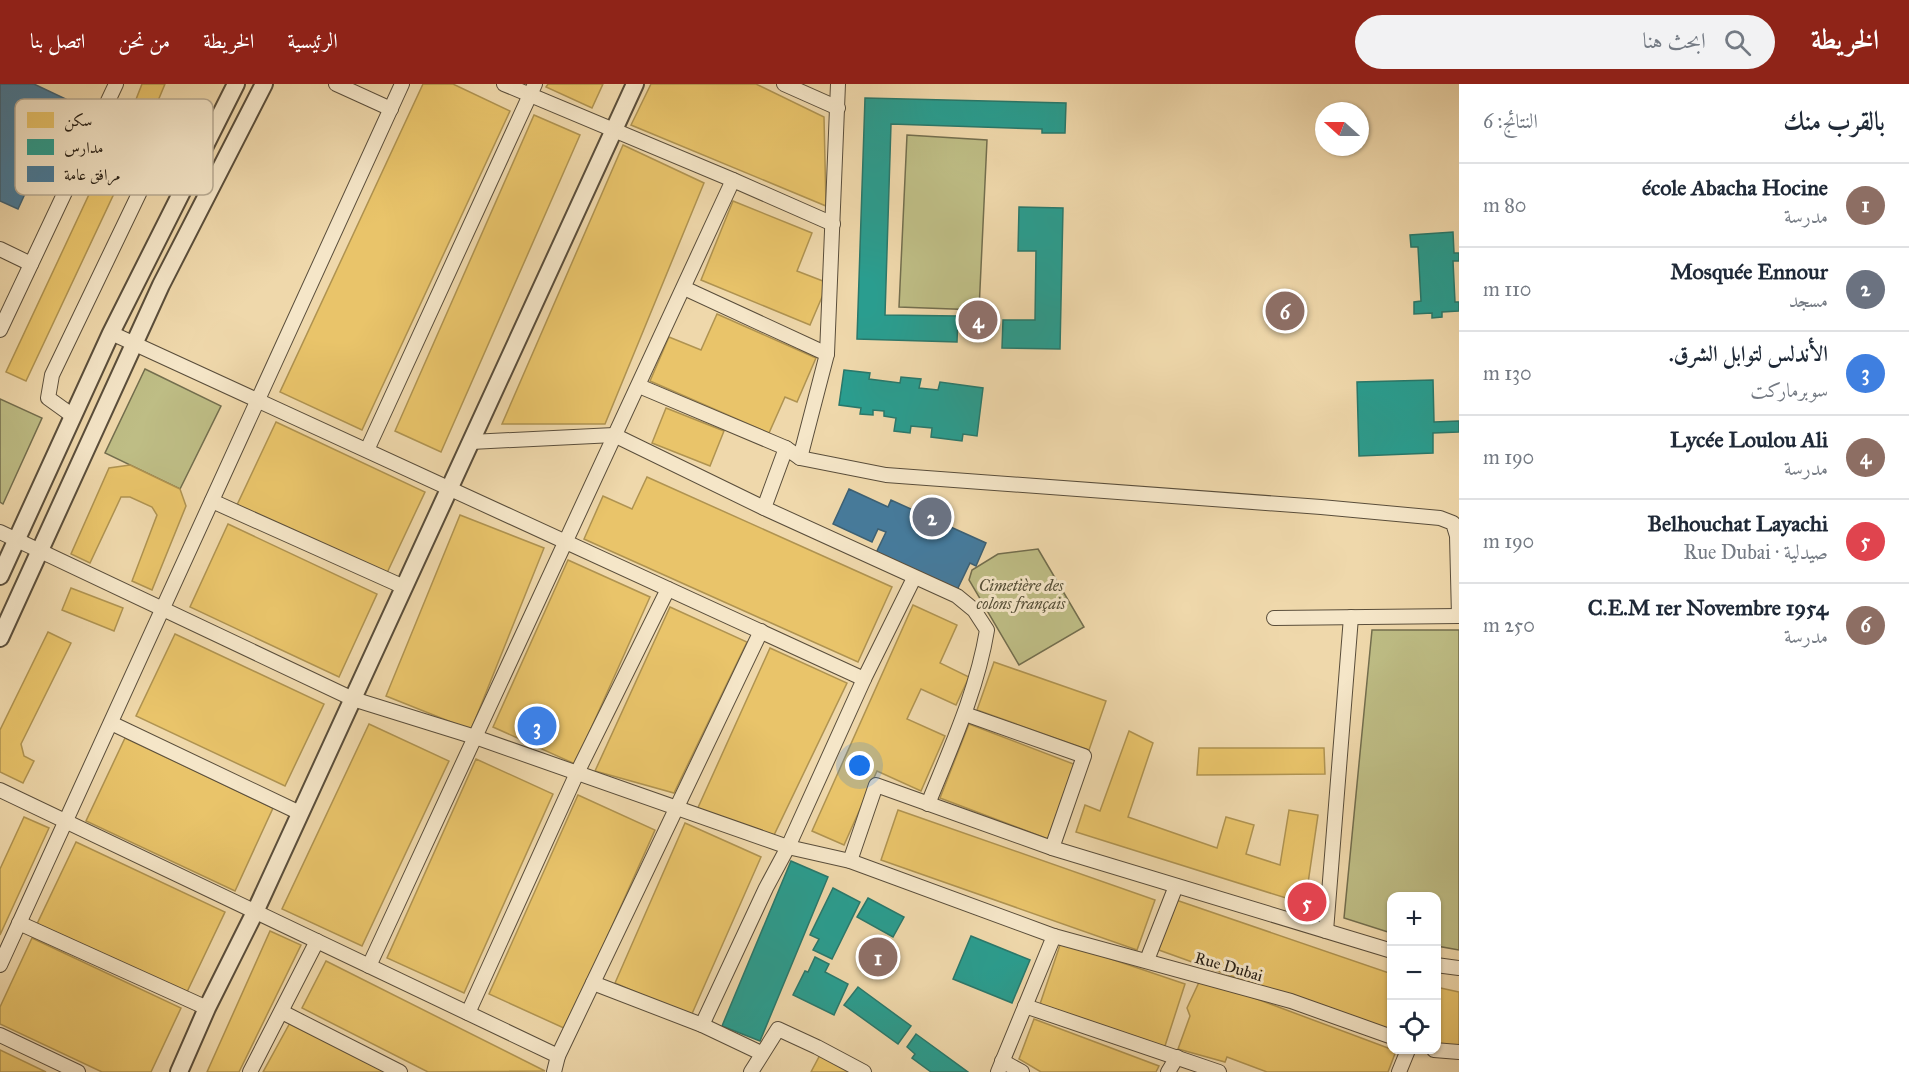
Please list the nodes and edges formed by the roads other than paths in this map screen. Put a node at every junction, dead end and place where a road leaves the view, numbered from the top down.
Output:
1 (116, 84) edge
2 (236, 84) edge
3 (264, 84) edge
4 (336, 84) edge
5 (402, 84) edge
6 (504, 84) edge
7 (635, 84) edge
8 (784, 84) edge
9 (838, 84) edge
10 (532, 90) edge
11 (109, 99) edge
12 (838, 108) junction
13 (391, 109) junction
14 (213, 130) edge
15 (614, 131) junction
16 (733, 180) junction
17 (213, 184) edge
18 (63, 195) edge
19 (138, 195) edge
20 (180, 195) edge
21 (207, 195) edge
22 (834, 224) junction
23 (0, 249) edge
24 (31, 264) junction
25 (684, 288) junction
26 (0, 330) edge
27 (111, 333) junction
28 (135, 344) junction
29 (827, 354) junction
30 (639, 386) junction
31 (258, 400) junction
32 (73, 416) junction
33 (614, 435) junction
34 (471, 442) junction
35 (786, 448) junction
36 (367, 450) junction
37 (800, 458) junction
38 (449, 488) junction
39 (212, 501) junction
40 (764, 508) junction
41 (0, 532) edge
42 (16, 539) junction
43 (565, 542) junction
44 (39, 550) junction
45 (0, 576) edge
46 (914, 578) junction
47 (404, 587) junction
48 (668, 589) junction
49 (163, 609) junction
50 (1459, 615) edge
51 (1351, 617) junction
52 (1274, 618) dead end
53 (760, 631) junction
54 (0, 638) edge
55 (864, 679) junction
56 (353, 699) junction
57 (965, 714) junction
58 (111, 723) junction
59 (475, 737) junction
60 (577, 773) junction
61 (0, 790) edge
62 (928, 804) junction
63 (677, 807) junction
64 (300, 813) junction
65 (66, 822) junction
66 (788, 848) junction
67 (1052, 848) junction
68 (850, 861) junction
69 (1176, 885) junction
70 (255, 912) junction
71 (19, 923) junction
72 (1326, 932) junction
73 (1054, 936) junction
74 (317, 941) junction
75 (1387, 950) edge
76 (1147, 960) junction
77 (0, 965) edge
78 (1441, 965) edge
79 (369, 966) junction
80 (1459, 968) edge
81 (593, 983) junction
82 (1025, 1006) junction
83 (207, 1008) junction
84 (282, 1011) junction
85 (468, 1013) junction
86 (702, 1025) junction
87 (0, 1035) edge
88 (1387, 1035) edge
89 (1441, 1051) edge
90 (1459, 1052) edge
91 (761, 1053) junction
92 (1406, 1054) edge
93 (558, 1056) junction
94 (1177, 1057) junction
95 (1000, 1067) edge
96 (78, 1072) edge
97 (179, 1072) edge
98 (250, 1072) edge
99 (400, 1072) edge
100 (554, 1072) edge
101 (751, 1072) edge
102 (864, 1072) edge
103 (1022, 1072) edge
104 (1168, 1072) edge
105 (1219, 1072) edge
106 (1399, 1072) edge

1 - 11 street
2 - 14 street
3 - 17 street
4 - 13 street
5 - 13 street
6 - 10 street
7 - 15 street
8 - 12 street
9 - 12 street
10 - 15 street
10 - 36 street
12 - 22 street
13 - 31 street
15 - 16 street
15 - 34 street
16 - 22 street
16 - 25 street
18 - 24 street
19 - 32 street
20 - 27 street
21 - 28 street
22 - 29 street
23 - 24 street
24 - 26 street
25 - 29 street
25 - 30 street
27 - 28 street
27 - 32 street
28 - 31 street
28 - 44 street
29 - 37 street
30 - 33 street
30 - 35 street
31 - 36 street
31 - 39 street
32 - 42 street
33 - 34 street
33 - 40 street
33 - 43 street
34 - 38 street
35 - 37 street
35 - 40 street
36 - 38 street
37 - 50 street
38 - 43 street
38 - 47 street
39 - 47 street
39 - 49 street
40 - 46 street
41 - 42 street, Rue Dubai
42 - 44 street, Rue Dubai
42 - 45 street
43 - 48 street
43 - 59 street
44 - 49 street, Rue Dubai
44 - 54 street
46 - 55 street
46 - 57 street
47 - 56 street
48 - 53 street
48 - 60 street
49 - 56 street, Rue Dubai
49 - 58 street
50 - 51 street
51 - 52 street
51 - 72 street
53 - 55 street
53 - 63 street
55 - 66 street
56 - 59 street, Rue Dubai
56 - 64 street
57 - 62 street
57 - 67 street
58 - 64 street
58 - 65 street
59 - 60 street, Rue Dubai
59 - 79 street
60 - 63 street, Rue Dubai
60 - 85 street
61 - 65 street
62 - 67 street
62 - 68 street
63 - 66 street, Rue Dubai
63 - 81 street
64 - 70 street
65 - 70 street
65 - 71 street
66 - 68 street, Rue Dubai
66 - 86 street
67 - 69 street
68 - 73 street, Rue Dubai
69 - 72 street
69 - 76 street
70 - 74 street
70 - 83 street
71 - 77 street
71 - 83 street
72 - 75 street
73 - 76 street, Rue Dubai
73 - 82 street
74 - 79 street
74 - 84 street
76 - 88 street, Rue Dubai
78 - 80 street
79 - 85 street
81 - 86 street
81 - 93 street
82 - 94 street
82 - 95 street
83 - 97 street
84 - 98 street
84 - 99 street
85 - 93 street
86 - 91 street
87 - 96 street
89 - 90 street
91 - 101 street
91 - 102 street
92 - 106 street
93 - 100 street
94 - 104 street
94 - 105 street
95 - 103 street

